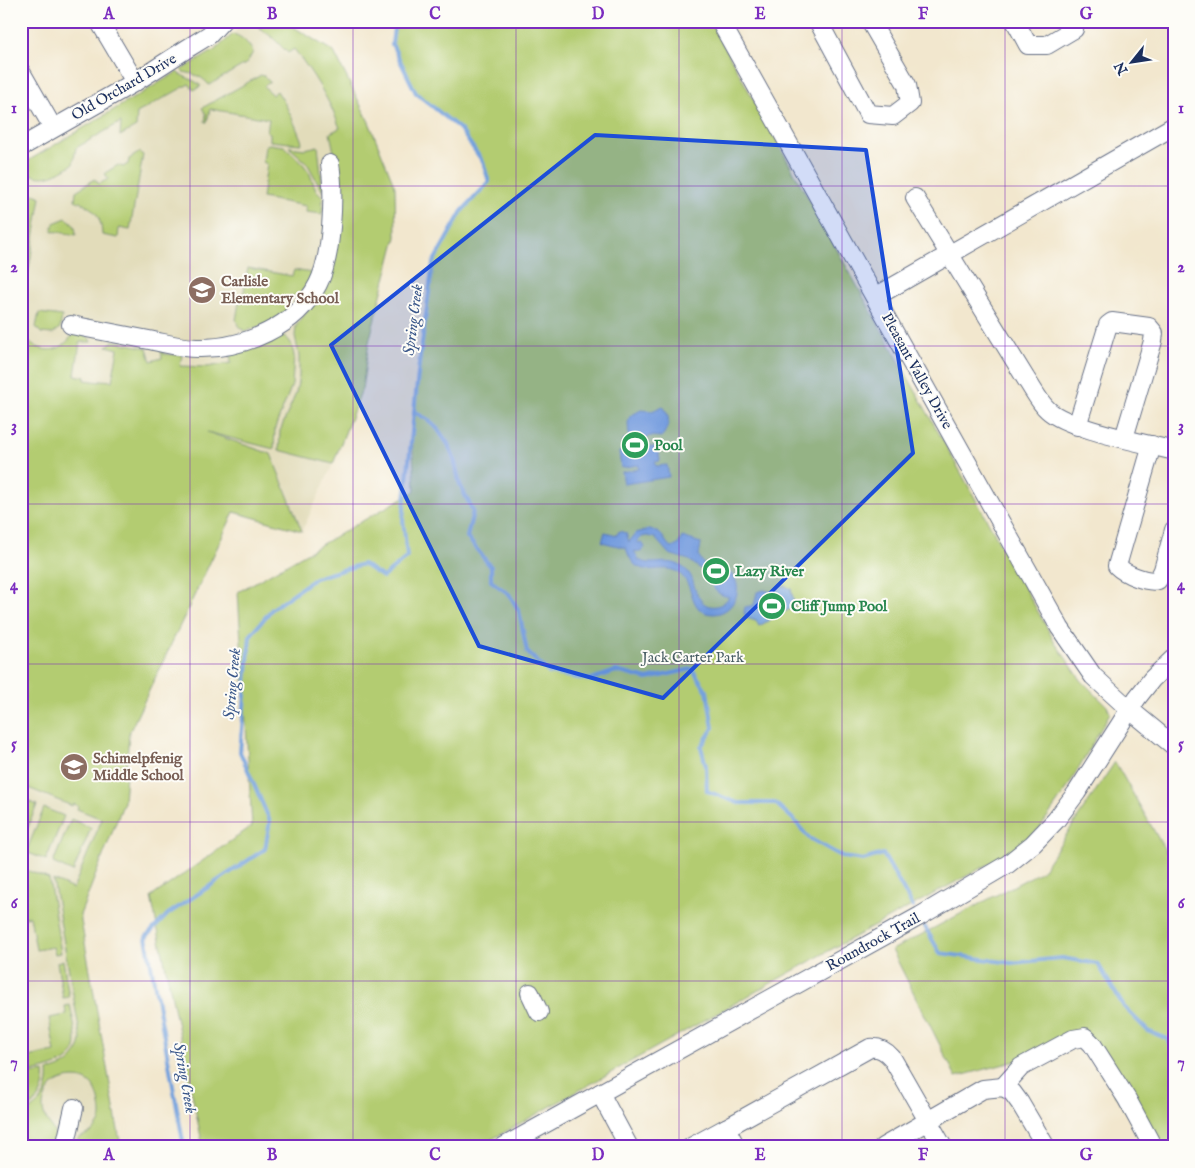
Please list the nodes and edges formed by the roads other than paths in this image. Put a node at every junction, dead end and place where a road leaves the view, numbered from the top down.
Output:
1 (99, 21) edge
2 (222, 21) edge
3 (720, 21) edge
4 (818, 21) edge
5 (870, 21) edge
6 (1016, 21) edge
7 (1074, 21) edge
8 (206, 28) edge
9 (21, 72) edge
10 (135, 82) junction
11 (1174, 126) edge
12 (53, 128) junction
13 (21, 147) edge
14 (330, 164) dead end
15 (915, 198) dead end
16 (949, 254) junction
17 (875, 297) junction
18 (71, 325) dead end
19 (1077, 426) junction
20 (1124, 438) junction
21 (1152, 445) junction
22 (1174, 451) edge
23 (1174, 530) edge
24 (1174, 658) edge
25 (1129, 709) junction
26 (1174, 746) edge
27 (530, 993) dead end
28 (540, 1012) dead end
29 (1003, 1087) junction
30 (600, 1093) junction
31 (74, 1108) dead end
32 (928, 1120) junction
33 (726, 1128) junction
34 (65, 1147) edge
35 (503, 1147) edge
36 (629, 1147) edge
37 (691, 1147) edge
38 (736, 1147) edge
39 (883, 1147) edge
40 (943, 1147) edge
41 (1046, 1147) edge
42 (1153, 1147) edge

1 - 10 street
2 - 8 street, Old Orchard Drive
3 - 17 street, Pleasant Valley Drive
4 - 5 street
6 - 7 street
8 - 10 street, Old Orchard Drive
9 - 12 street
10 - 12 street, Old Orchard Drive
11 - 16 street
12 - 13 street, Old Orchard Drive
14 - 18 street
15 - 16 street
16 - 17 street
16 - 19 street
17 - 25 street, Pleasant Valley Drive
19 - 20 street
19 - 20 street
20 - 21 street
21 - 22 street
21 - 23 street
24 - 25 street, Roundrock Trail
25 - 26 street, Pleasant Valley Drive
25 - 30 street, Roundrock Trail
27 - 28 street
29 - 32 street
29 - 41 street
29 - 42 street
30 - 35 street, Roundrock Trail
30 - 36 street
31 - 34 street
32 - 33 street
32 - 39 street
32 - 40 street
33 - 37 street
33 - 38 street

